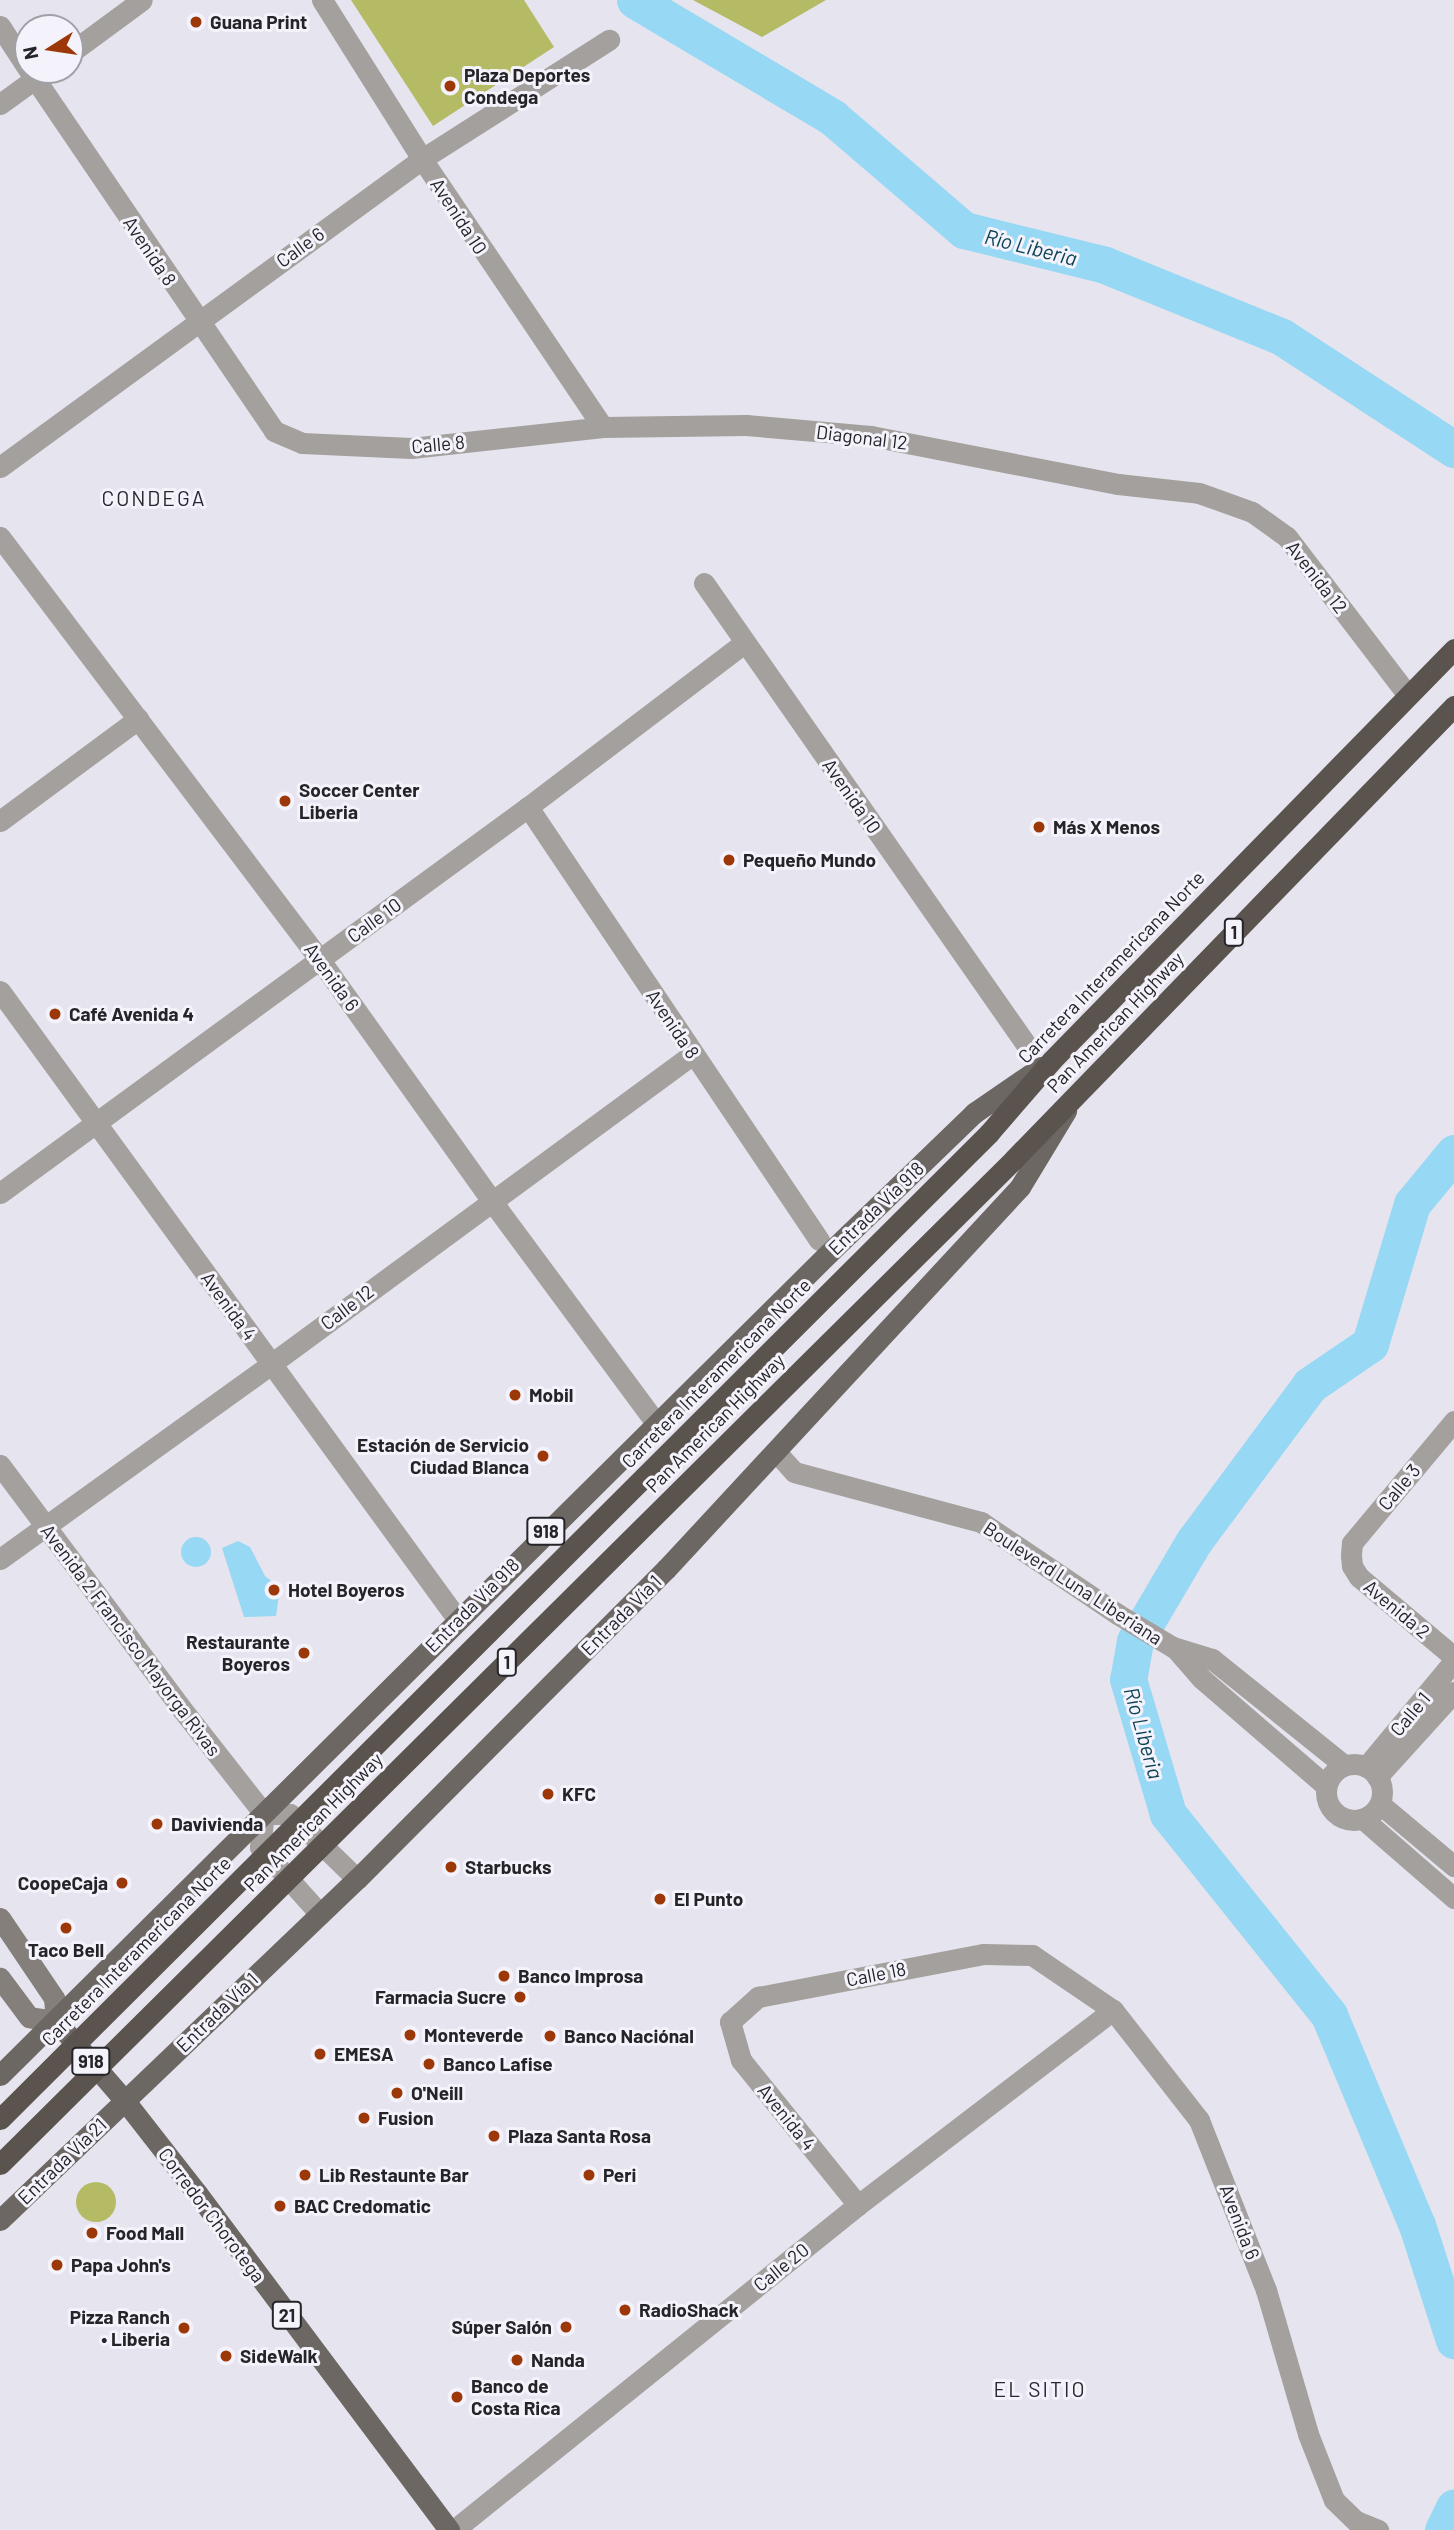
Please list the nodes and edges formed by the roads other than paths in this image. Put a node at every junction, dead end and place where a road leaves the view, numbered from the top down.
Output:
1 (142, 0) edge
2 (322, 0) edge
3 (0, 26) edge
4 (609, 40) dead end
5 (84, 43) edge
6 (14, 45) edge
7 (21, 84) edge
8 (42, 84) edge
9 (0, 104) edge
10 (422, 159) junction
11 (198, 322) junction
12 (603, 427) junction
13 (274, 431) joint
14 (0, 467) edge
15 (1118, 484) joint
16 (0, 537) edge
17 (704, 583) dead end
18 (744, 643) junction
19 (1454, 649) edge
20 (1407, 694) junction
21 (1454, 706) edge
22 (138, 719) junction
23 (528, 807) junction
24 (0, 821) edge
25 (320, 960) junction
26 (0, 991) edge
27 (1025, 1043) dead end
28 (693, 1054) junction
29 (1052, 1060) junction
30 (1077, 1094) junction
31 (95, 1122) junction
32 (0, 1192) edge
33 (491, 1200) junction
34 (819, 1240) dead end
35 (271, 1364) junction
36 (1454, 1422) edge
37 (656, 1423) junction
38 (777, 1453) junction
39 (0, 1465) edge
40 (45, 1525) junction
41 (1351, 1555) joint
42 (0, 1559) edge
43 (458, 1620) junction
44 (1167, 1643) junction
45 (1454, 1659) edge
46 (1454, 1692) edge
47 (1344, 1765) junction
48 (1371, 1772) junction
49 (1326, 1786) junction
50 (1380, 1804) junction
51 (264, 1814) junction
52 (1363, 1819) junction
53 (1454, 1866) edge
54 (356, 1879) junction
55 (1454, 1898) edge
56 (320, 1914) junction
57 (0, 1918) edge
58 (1032, 1955) joint
59 (0, 1978) edge
60 (1113, 2010) junction
61 (56, 2021) junction
62 (730, 2022) joint
63 (0, 2075) edge
64 (125, 2101) junction
65 (0, 2119) edge
66 (0, 2164) edge
67 (858, 2205) junction
68 (0, 2220) edge
69 (452, 2530) edge
70 (1378, 2530) edge

1 - 5 street
2 - 10 street, Avenida 10
3 - 6 street, Avenida 8
4 - 10 street, Calle 6
7 - 9 street
8 - 11 street, Avenida 8
10 - 11 street, Calle 6
10 - 12 street, Avenida 10
11 - 13 street, Avenida 8
11 - 14 street, Calle 6
12 - 13 street, Calle 8
12 - 15 street, Diagonal 12
15 - 20 street, Avenida 12
16 - 22 street, Avenida 6
17 - 18 street, Avenida 10
18 - 23 street, Calle 10
18 - 27 street, Avenida 10
19 - 20 highway, Carretera Interamericana Norte / 1
20 - 29 highway, Carretera Interamericana Norte / 1
21 - 30 highway, Pan American Highway / 1
22 - 24 street
22 - 25 street, Avenida 6
23 - 25 street, Calle 10
23 - 28 street, Avenida 8
25 - 31 street, Calle 10
25 - 33 street, Avenida 6
26 - 31 street, Avenida 4
28 - 33 street, Calle 12
28 - 34 street, Avenida 8
29 - 37 main road, Entrada Vía 918 / 918
29 - 65 highway, Carretera Interamericana Norte / 1, bridge
30 - 38 main road, Entrada Vía 1 / 1
30 - 66 highway, Pan American Highway / 1, bridge
31 - 32 street, Calle 10
31 - 35 street, Avenida 4
33 - 35 street, Calle 12
33 - 37 street, Avenida 6
35 - 40 street, Calle 12
35 - 43 street, Avenida 4
36 - 41 street, Calle 3
37 - 43 main road, Entrada Vía 918 / 918
38 - 44 street, Bouleverd Luna Liberiana
38 - 54 main road, Entrada Vía 1 / 1
39 - 40 street, Avenida 2 Francisco Mayorga Rivas
40 - 42 street, Calle 12
40 - 51 street, Avenida 2 Francisco Mayorga Rivas
41 - 45 street, Avenida 2
43 - 51 main road, Entrada Vía 918 / 918
44 - 47 street
44 - 49 street
45 - 48 street, Calle 1
46 - 48 street, Calle 1
47 - 48 street
47 - 49 street
48 - 50 street
49 - 52 street
50 - 52 street
50 - 53 street
51 - 54 street
51 - 56 street
51 - 61 main road, Entrada Vía 918 / 918
52 - 55 street
54 - 56 main road, Entrada Vía 1 / 1
56 - 64 main road, Entrada Vía 1 / 1
57 - 61 street, 918
58 - 60 street, Avenida 6
58 - 62 street, Calle 18
59 - 61 street
60 - 67 street, Calle 20
60 - 70 street, Avenida 6
61 - 63 main road
61 - 64 main road, 918
62 - 67 street, Avenida 4
64 - 68 main road, Entrada Vía 21
64 - 69 main road, Corredor Chorotega / 21
67 - 69 street, Calle 20

